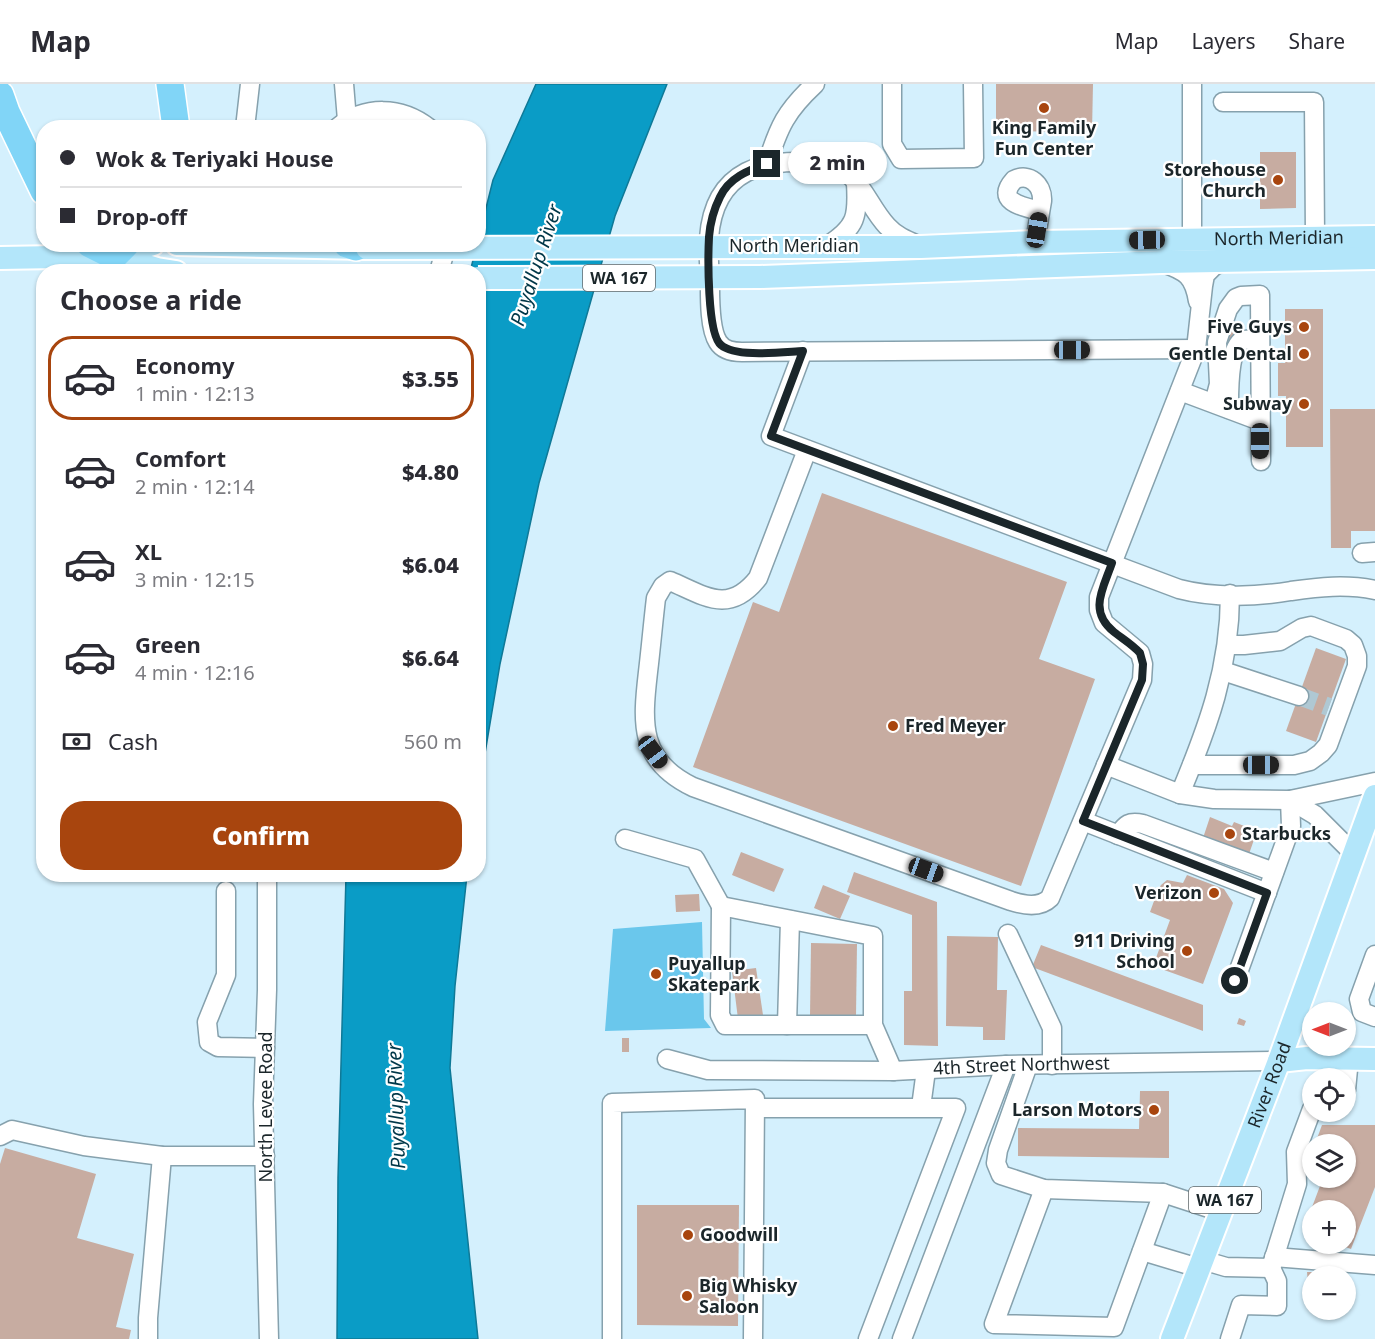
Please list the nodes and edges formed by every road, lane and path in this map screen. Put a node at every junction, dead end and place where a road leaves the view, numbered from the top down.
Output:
1 (164, 84) edge
2 (170, 84) edge
3 (250, 84) edge
4 (344, 84) edge
5 (815, 84) edge
6 (892, 84) edge
7 (973, 84) edge
8 (1192, 84) edge
9 (0, 95) edge
10 (1223, 102) dead end
11 (163, 120) edge
12 (175, 120) edge
13 (246, 120) edge
14 (342, 120) edge
15 (351, 120) edge
16 (417, 120) edge
17 (767, 164) junction
18 (36, 175) edge
19 (856, 181) junction
20 (1040, 211) dead end
21 (1315, 237) junction
22 (1375, 237) edge
23 (1192, 239) junction
24 (1035, 242) junction
25 (486, 246) edge
26 (827, 246) junction
27 (921, 247) junction
28 (90, 252) edge
29 (124, 252) edge
30 (0, 258) edge
31 (1375, 258) edge
32 (1226, 260) junction
33 (1162, 262) junction
34 (147, 264) edge
35 (486, 278) edge
36 (1200, 318) junction
37 (1260, 342) junction
38 (1196, 349) junction
39 (803, 351) junction
40 (1180, 391) junction
41 (1221, 406) junction
42 (1260, 421) junction
43 (807, 450) junction
44 (1261, 461) dead end
45 (1112, 563) junction
46 (1375, 590) edge
47 (1230, 594) junction
48 (1228, 645) junction
49 (1223, 671) junction
50 (1299, 696) tunnel mouth
51 (1106, 765) junction
52 (1192, 765) junction
53 (1375, 782) edge
54 (1180, 794) junction
55 (1290, 800) junction
56 (1373, 808) edge
57 (1083, 821) junction
58 (1118, 835) junction
59 (625, 839) dead end
60 (1354, 854) junction
61 (1274, 872) junction
62 (267, 882) edge
63 (226, 891) dead end
64 (1267, 893) junction
65 (721, 906) junction
66 (790, 920) junction
67 (1008, 934) dead end
68 (1375, 955) edge
69 (1235, 981) dead end
70 (1375, 1017) edge
71 (787, 1025) junction
72 (873, 1025) junction
73 (265, 1048) junction
74 (667, 1059) dead end
75 (1349, 1059) junction
76 (1375, 1059) edge
77 (1279, 1061) junction
78 (1006, 1065) junction
79 (1028, 1065) junction
80 (1052, 1065) junction
81 (1348, 1068) edge
82 (926, 1070) junction
83 (893, 1071) junction
84 (921, 1107) junction
85 (755, 1108) junction
86 (1307, 1122) edge
87 (0, 1136) edge
88 (162, 1156) junction
89 (265, 1156) junction
90 (1044, 1189) junction
91 (1163, 1193) junction
92 (1221, 1212) junction
93 (1142, 1251) junction
94 (1272, 1263) junction
95 (1201, 1264) junction
96 (1375, 1265) edge
97 (148, 1339) edge
98 (269, 1339) edge
99 (612, 1339) edge
100 (753, 1339) edge
101 (868, 1339) edge
102 (902, 1339) edge
103 (1172, 1339) edge
104 (1230, 1339) edge

1 - 11 highway
2 - 12 highway
3 - 13 street
4 - 14 street
5 - 17 street
6 - 7 street
8 - 23 street
9 - 18 highway
10 - 21 street
15 - 16 street
17 - 19 street
17 - 39 street
19 - 26 street
19 - 27 street
20 - 24 street
21 - 22 main road, North Meridian / WA 167
21 - 23 main road, North Meridian / WA 167
23 - 24 main road, North Meridian / WA 167
24 - 27 main road, North Meridian / WA 167
25 - 26 main road, North Meridian / WA 167, bridge
26 - 27 main road, North Meridian / WA 167
28 - 30 main road
29 - 34 main road
31 - 32 main road, North Meridian / WA 167
32 - 33 main road, North Meridian / WA 167
32 - 36 street
33 - 35 main road, North Meridian / WA 167, bridge
33 - 36 street
36 - 38 street
37 - 41 street
37 - 41 street
37 - 42 street
38 - 39 street
38 - 40 street
39 - 43 street
40 - 41 street
40 - 45 street
41 - 42 street
42 - 44 street
43 - 45 street
43 - 57 street
45 - 47 street
45 - 51 street
46 - 47 street
47 - 48 street
48 - 49 street
48 - 52 street
49 - 50 street
49 - 52 street
51 - 54 street
51 - 57 street
52 - 54 street
53 - 55 street
54 - 55 street
55 - 60 street
55 - 61 street
56 - 60 main road, River Road / WA 167
57 - 58 street
58 - 61 street
58 - 64 street
59 - 65 street
60 - 77 main road, River Road / WA 167
61 - 64 street
62 - 73 street, North Levee Road
63 - 73 street
64 - 69 street
65 - 66 street
65 - 71 street
66 - 71 street
66 - 72 street
67 - 80 street
68 - 70 street
71 - 72 street
72 - 83 street
73 - 89 street, North Levee Road
74 - 83 street, 4th Street Northwest
75 - 76 main road, 4th Street Northwest
75 - 77 main road, 4th Street Northwest
75 - 81 street
77 - 80 street, 4th Street Northwest
77 - 92 main road, River Road / WA 167
78 - 79 street, 4th Street Northwest
78 - 82 street, 4th Street Northwest
78 - 102 street
79 - 80 street, 4th Street Northwest
79 - 90 street
82 - 83 street, 4th Street Northwest
82 - 84 street
84 - 85 street
84 - 101 street
85 - 99 street
85 - 100 street
86 - 94 street
87 - 88 street
88 - 89 street
88 - 97 street
89 - 98 street, North Levee Road
90 - 91 street
90 - 93 street
91 - 92 street
91 - 93 street
92 - 95 main road, River Road / WA 167
93 - 95 street
94 - 95 street
94 - 96 street
94 - 104 street
95 - 103 main road, River Road / WA 167

